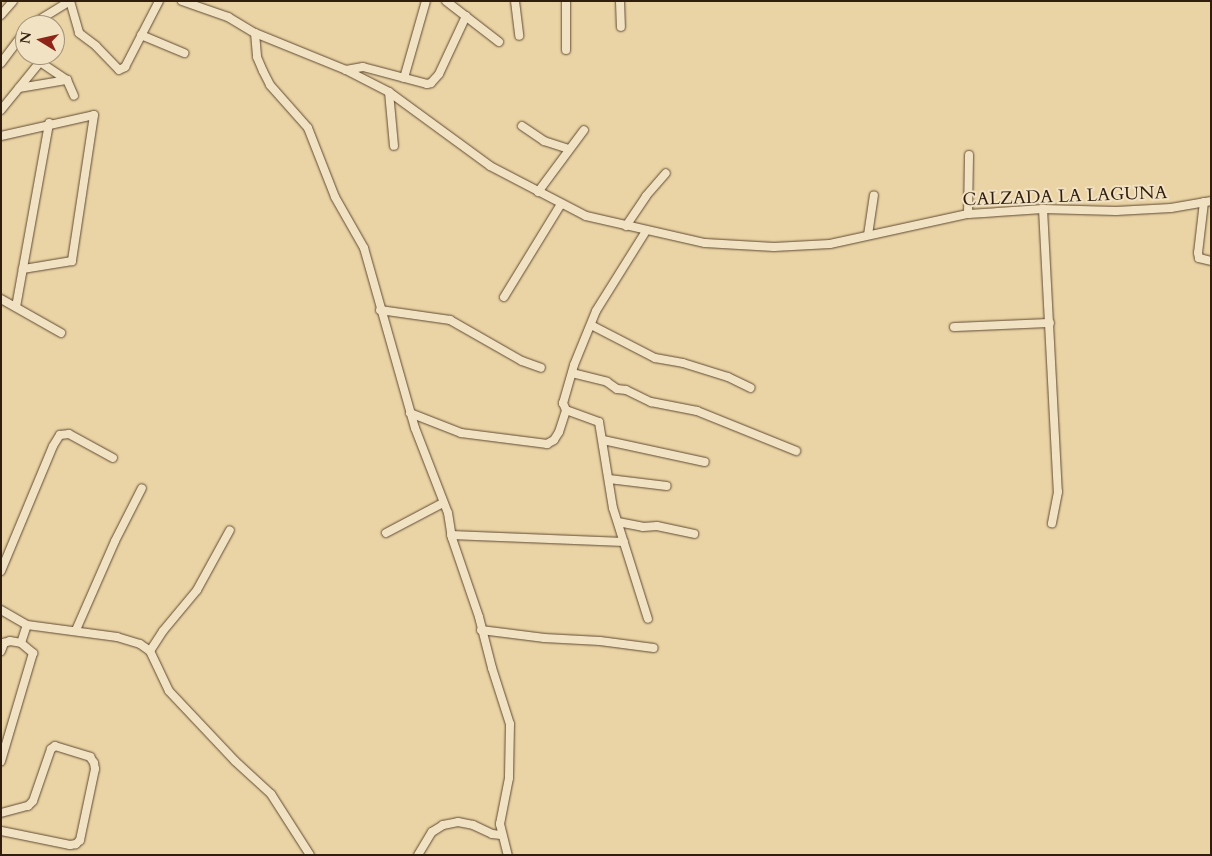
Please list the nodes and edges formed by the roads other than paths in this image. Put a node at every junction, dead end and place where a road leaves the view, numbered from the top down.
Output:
1 (13, 1) edge
2 (70, 1) edge
3 (159, 1) edge
4 (182, 1) edge
5 (426, 1) edge
6 (446, 1) edge
7 (515, 1) edge
8 (566, 1) edge
9 (620, 1) edge
10 (1, 15) edge
11 (48, 15) edge
12 (466, 16) junction
13 (621, 27) dead end
14 (255, 33) junction
15 (141, 35) junction
16 (519, 36) dead end
17 (499, 42) dead end
18 (15, 45) edge
19 (566, 50) dead end
20 (184, 53) dead end
21 (1, 63) edge
22 (346, 70) junction
23 (404, 78) junction
24 (67, 80) junction
25 (19, 88) junction
26 (389, 92) junction
27 (74, 96) dead end
28 (1, 110) edge
29 (50, 123) junction
30 (522, 126) dead end
31 (584, 130) dead end
32 (1, 136) edge
33 (394, 146) dead end
34 (568, 149) junction
35 (969, 154) dead end
36 (666, 173) dead end
37 (538, 192) junction
38 (874, 195) dead end
39 (1207, 202) edge
40 (561, 204) junction
41 (1043, 209) junction
42 (968, 214) junction
43 (626, 226) junction
44 (646, 231) junction
45 (868, 235) junction
46 (1211, 260) edge
47 (23, 269) junction
48 (504, 297) dead end
49 (1, 299) edge
50 (16, 307) junction
51 (380, 310) junction
52 (1050, 323) junction
53 (591, 325) junction
54 (954, 326) dead end
55 (61, 333) dead end
56 (541, 368) dead end
57 (572, 373) junction
58 (751, 388) dead end
59 (566, 410) junction
60 (410, 413) junction
61 (603, 440) junction
62 (796, 451) dead end
63 (113, 458) dead end
64 (705, 462) dead end
65 (608, 479) junction
66 (667, 486) dead end
67 (142, 488) dead end
68 (443, 502) junction
69 (618, 522) junction
70 (1052, 523) dead end
71 (230, 530) dead end
72 (386, 532) dead end
73 (694, 534) dead end
74 (451, 535) junction
75 (624, 542) junction
76 (1, 571) edge
77 (1, 610) edge
78 (648, 619) dead end
79 (27, 625) junction
80 (76, 630) junction
81 (481, 630) junction
82 (21, 643) junction
83 (654, 648) dead end
84 (1, 651) edge
85 (150, 651) junction
86 (1, 761) edge
87 (1, 813) edge
88 (1, 831) edge
89 (502, 834) junction
90 (310, 855) edge
91 (418, 855) edge
92 (508, 855) edge

1 - 10 street
2 - 11 street
2 - 15 street
3 - 15 street
4 - 14 street, CALZADA LA LAGUNA
5 - 23 street
6 - 12 street
7 - 16 street
8 - 19 street
9 - 13 street
12 - 17 street
12 - 23 street
14 - 22 street, CALZADA LA LAGUNA
14 - 51 street
15 - 20 street
18 - 21 street
22 - 23 street
22 - 26 street, CALZADA LA LAGUNA
24 - 25 street
24 - 25 street
24 - 27 street
25 - 28 street
26 - 33 street
26 - 37 street, CALZADA LA LAGUNA
29 - 32 street
29 - 47 street
29 - 47 street
30 - 34 street
31 - 34 street
34 - 37 street
35 - 42 street
36 - 43 street
37 - 40 street, CALZADA LA LAGUNA
38 - 45 street
39 - 41 street, CALZADA LA LAGUNA
39 - 46 street
40 - 43 street, CALZADA LA LAGUNA
40 - 48 street
41 - 42 street, CALZADA LA LAGUNA
41 - 52 street
42 - 45 street, CALZADA LA LAGUNA
43 - 44 street, CALZADA LA LAGUNA
44 - 45 street, CALZADA LA LAGUNA
44 - 53 street
47 - 50 street
49 - 50 street
50 - 55 street
51 - 56 street
51 - 60 street
52 - 54 street
52 - 70 street
53 - 57 street
53 - 58 street
57 - 59 street
57 - 62 street
59 - 60 street
59 - 61 street
60 - 68 street
61 - 64 street
61 - 65 street
63 - 76 street
65 - 66 street
65 - 69 street
67 - 80 street
68 - 72 street
68 - 74 street
69 - 73 street
69 - 75 street
71 - 85 street
74 - 75 street
74 - 81 street
75 - 78 street
77 - 79 street
79 - 80 street
79 - 82 street
80 - 85 street
81 - 83 street
81 - 89 street
82 - 84 street
82 - 86 street
85 - 90 street
87 - 88 street
89 - 91 street
89 - 92 street

